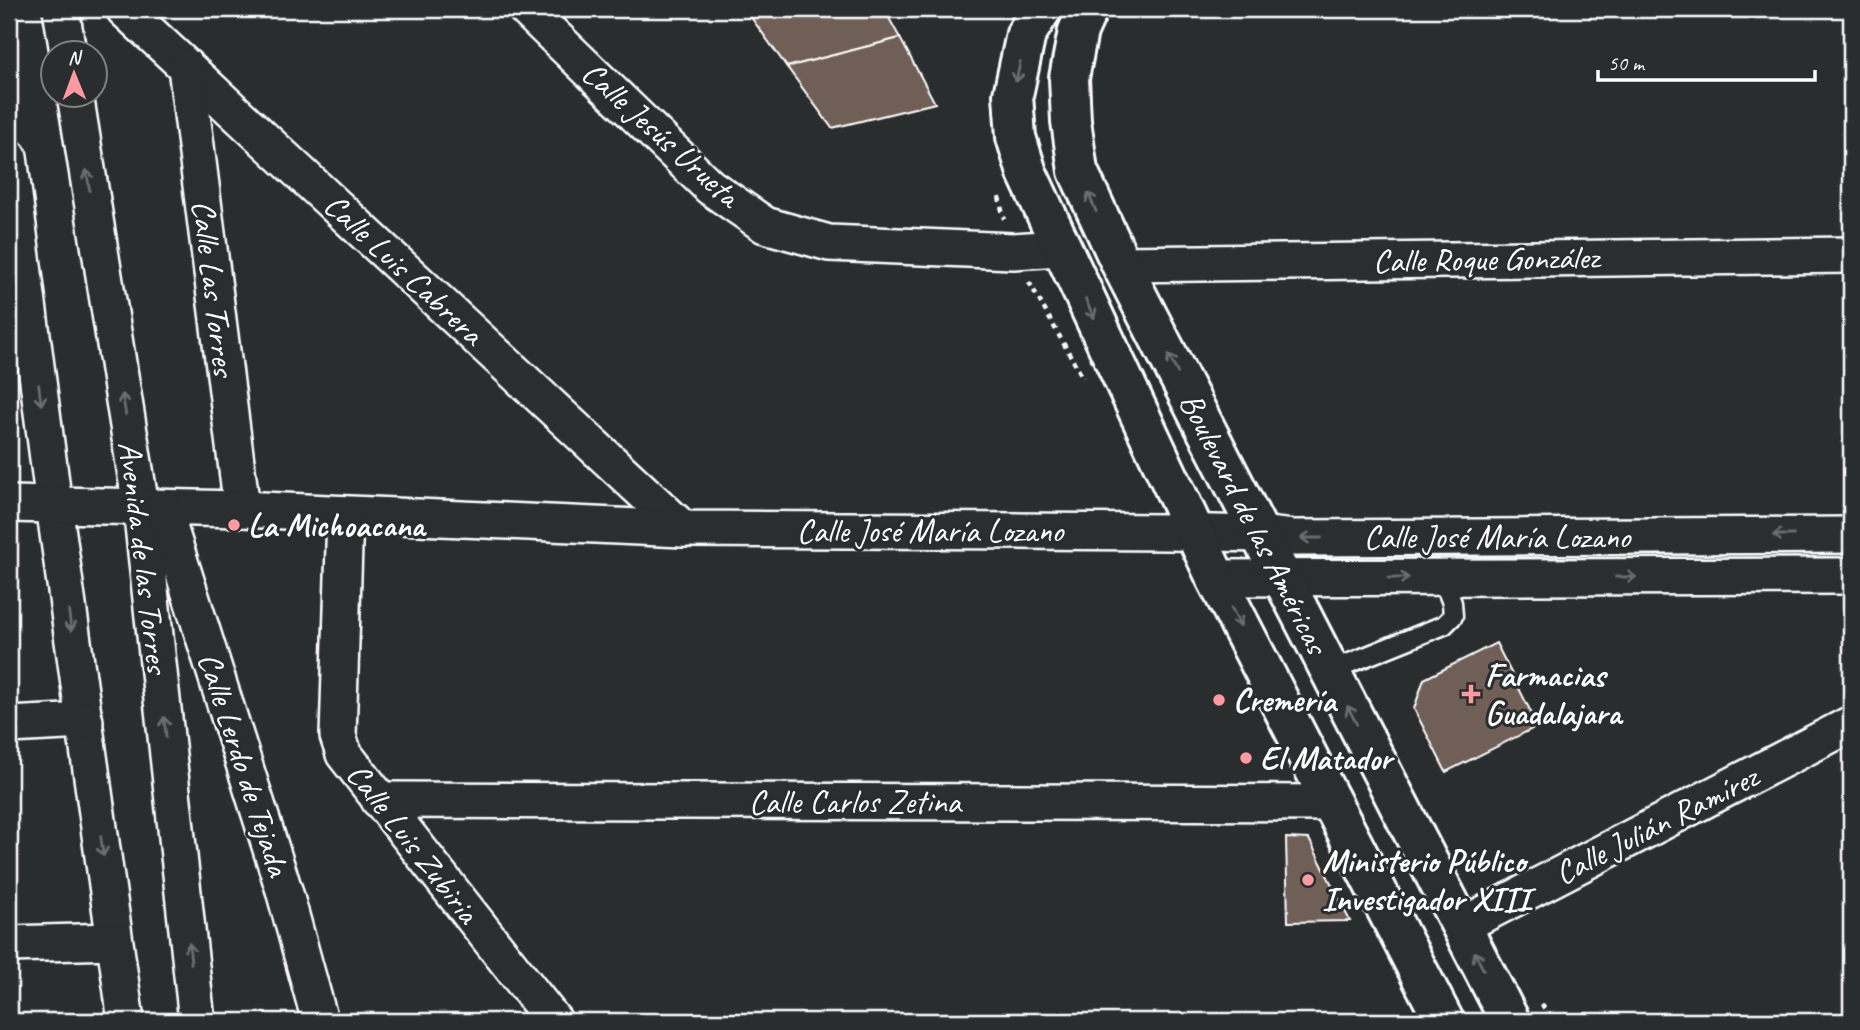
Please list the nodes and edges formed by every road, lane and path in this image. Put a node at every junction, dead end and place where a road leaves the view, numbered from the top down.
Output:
1 (61, 9) edge
2 (124, 9) edge
3 (526, 9) edge
4 (1042, 9) edge
5 (1088, 9) edge
6 (66, 38) edge
7 (186, 67) junction
8 (78, 108) edge
9 (9, 158) edge
10 (1060, 248) junction
11 (1851, 255) edge
12 (1121, 264) junction
13 (21, 338) edge
14 (9, 504) edge
15 (54, 505) junction
16 (152, 508) junction
17 (242, 509) junction
18 (345, 514) junction
19 (683, 529) junction
20 (1195, 534) junction
21 (1259, 534) junction
22 (1851, 534) edge
23 (1851, 576) edge
24 (1216, 578) junction
25 (1282, 578) junction
26 (1442, 578) junction
27 (1330, 671) junction
28 (85, 721) junction
29 (9, 724) edge
30 (1851, 724) edge
31 (379, 800) junction
32 (1332, 803) junction
33 (1461, 926) junction
34 (114, 941) junction
35 (9, 944) edge
36 (126, 1021) edge
37 (197, 1021) edge
38 (320, 1021) edge
39 (554, 1021) edge
40 (1444, 1021) edge
41 (1510, 1021) edge

1 - 6 street
2 - 7 street, Calle Luis Cabrera
3 - 10 street, Calle Jesús Urueta
4 -> 10 main road, Boulevard de las Américas
12 -> 5 main road, Boulevard de las Américas
7 - 17 street, Calle Las Torres
7 - 19 street, Calle Luis Cabrera
16 -> 8 street, Avenida de las Torres
9 - 13 street
10 -> 20 main road, Boulevard de las Américas
11 - 12 street, Calle Roque González
21 -> 12 main road, Boulevard de las Américas
13 -> 15 street
14 - 15 street, Calle José María Lozano
15 - 16 street, Calle José María Lozano
15 -> 28 street
16 - 17 street, Calle José María Lozano
37 -> 16 street, Avenida de las Torres
16 - 38 street, Calle Lerdo de Tejada
17 - 18 street, Calle José María Lozano
18 - 19 street, Calle José María Lozano
18 - 31 street, Calle Luis Zubiria
19 - 20 street, Calle José María Lozano
20 - 21 street, Calle José María Lozano
20 - 24 main road, Boulevard de las Américas
22 -> 21 street, Calle José María Lozano
21 - 25 main road, Boulevard de las Américas
26 -> 23 street, Calle José María Lozano
24 - 25 street, Calle José María Lozano
24 -> 32 main road, Boulevard de las Américas
25 -> 26 street, Calle José María Lozano
25 - 27 main road, Boulevard de las Américas
26 - 27 lane
33 -> 27 main road, Boulevard de las Américas
28 - 29 street
28 -> 34 street
30 - 33 street, Calle Julián Ramírez
31 - 32 street, Calle Carlos Zetina
31 - 39 street, Calle Luis Zubiria
32 - 40 main road, Boulevard de las Américas
41 -> 33 main road, Boulevard de las Américas
34 - 35 street
34 - 36 street

